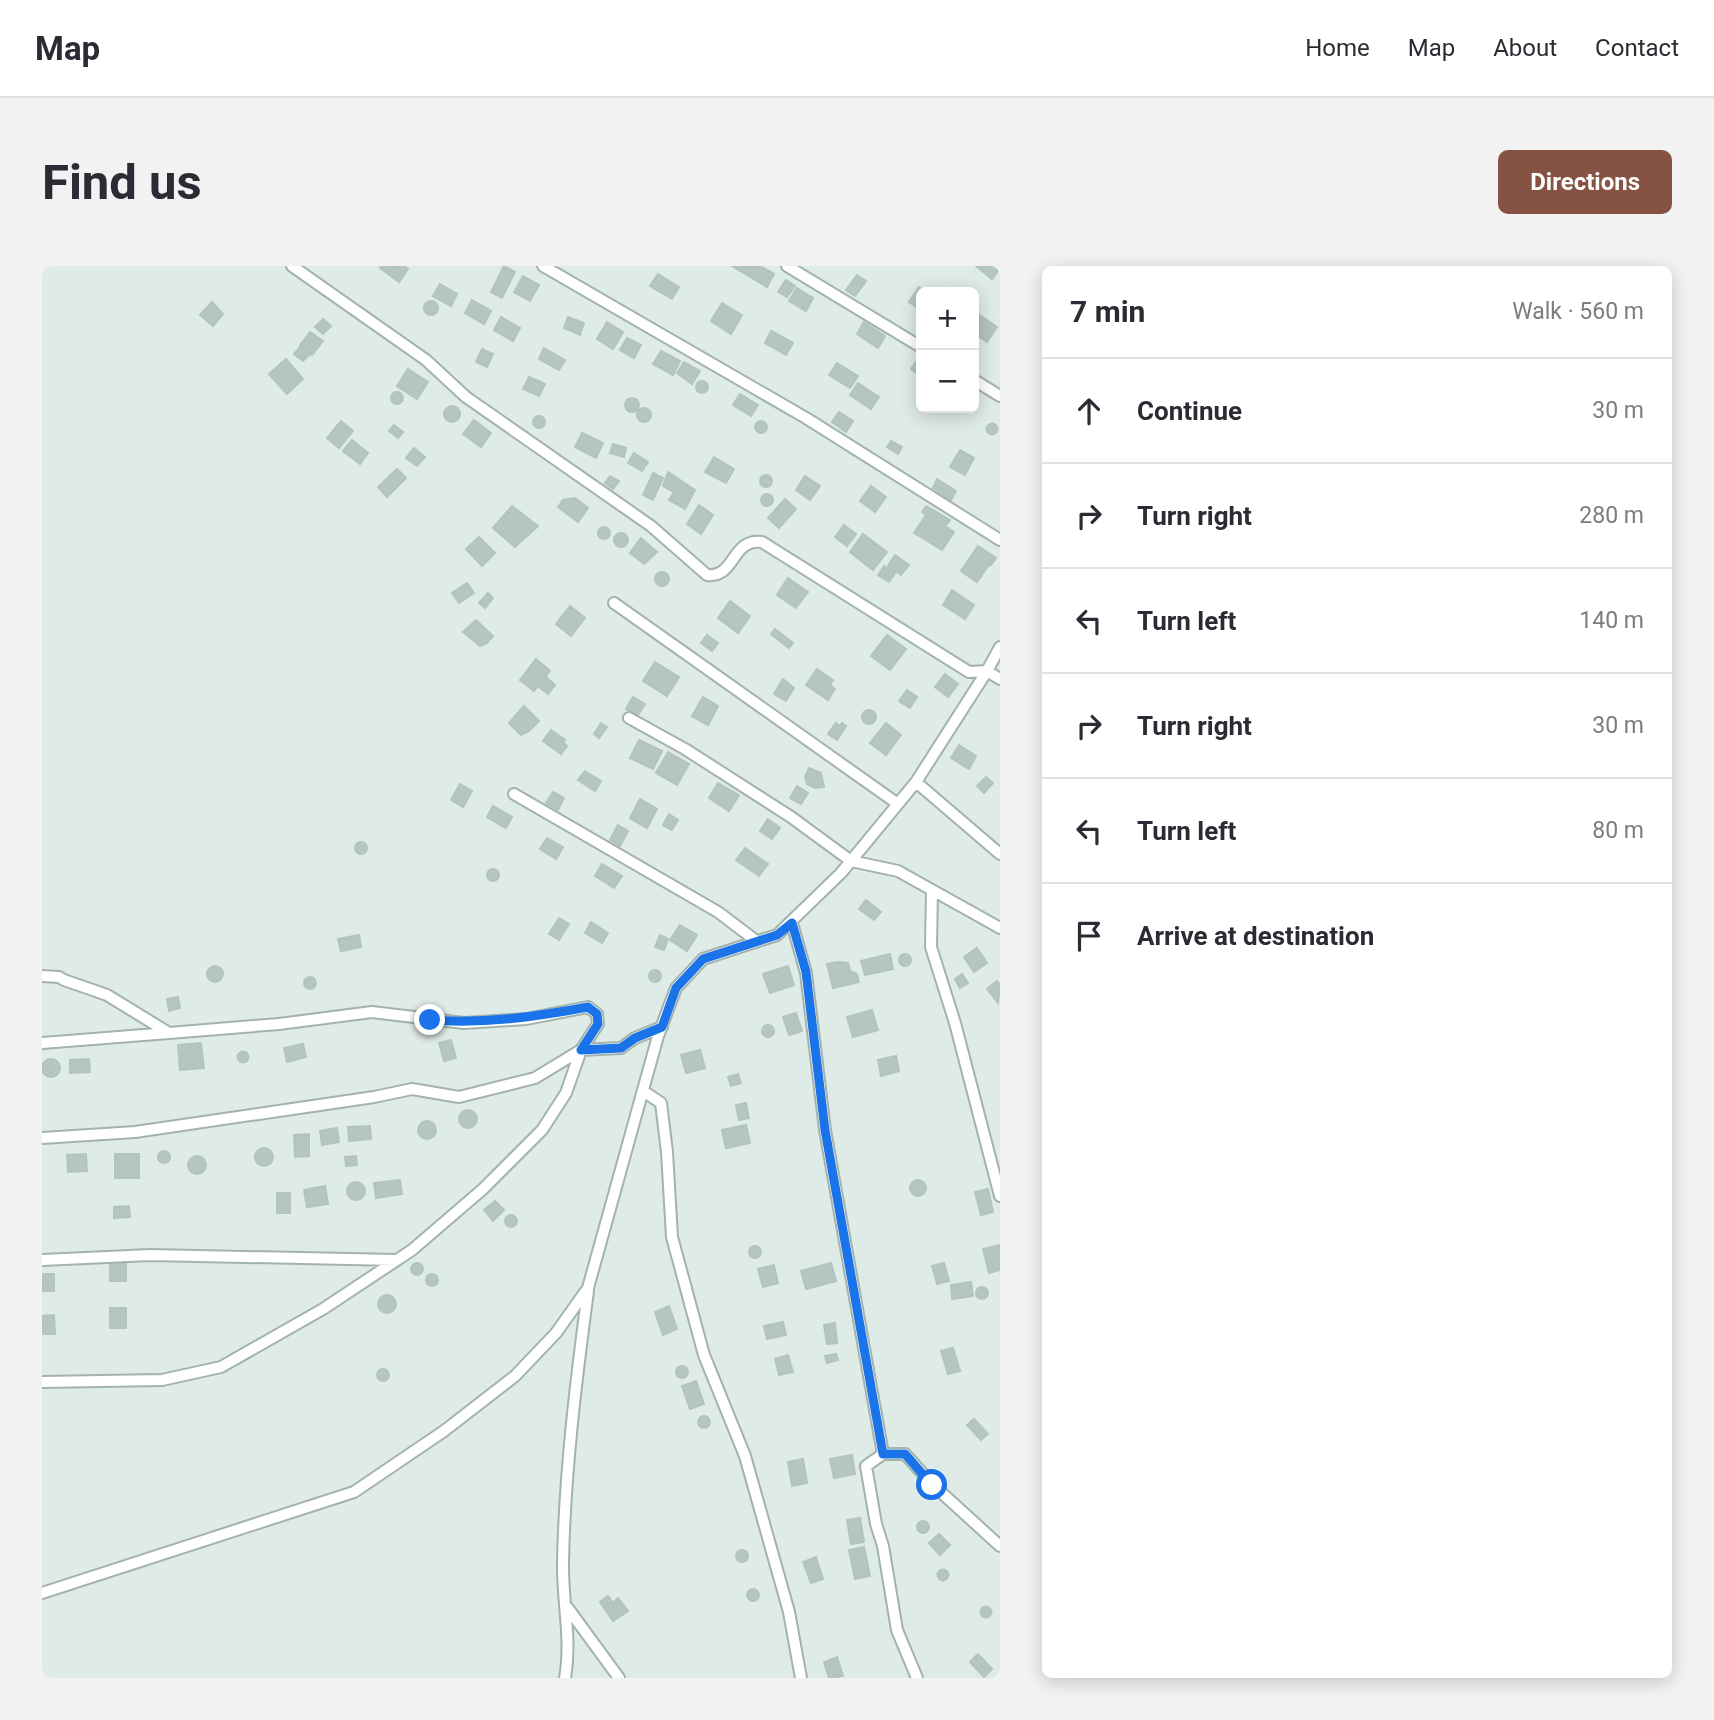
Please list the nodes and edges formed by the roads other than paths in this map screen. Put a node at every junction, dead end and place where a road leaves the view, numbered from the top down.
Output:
1 (292, 266) edge
2 (543, 266) edge
3 (787, 266) edge
4 (916, 344) edge
5 (979, 383) edge
6 (1000, 396) edge
7 (1000, 540) edge
8 (614, 603) dead end
9 (1000, 647) edge
10 (987, 671) junction
11 (1000, 679) edge
12 (629, 718) dead end
13 (916, 782) junction
14 (514, 794) dead end
15 (898, 804) junction
16 (1000, 853) edge
17 (851, 861) junction
18 (932, 890) junction
19 (792, 923) junction
20 (1000, 928) edge
21 (755, 940) junction
22 (42, 976) edge
23 (662, 1027) junction
24 (169, 1032) junction
25 (42, 1043) edge
26 (581, 1050) junction
27 (643, 1091) junction
28 (42, 1138) edge
29 (1000, 1196) edge
30 (42, 1260) edge
31 (397, 1260) junction
32 (588, 1288) junction
33 (42, 1382) edge
34 (883, 1454) junction
35 (1000, 1546) edge
36 (42, 1593) edge
37 (566, 1605) junction
38 (565, 1678) edge
39 (619, 1678) edge
40 (801, 1678) edge
41 (917, 1678) edge

1 - 10 street
2 - 7 street
3 - 4 street
5 - 6 street
8 - 15 street
9 - 10 street
10 - 11 street
10 - 13 street
12 - 17 street
13 - 15 street
13 - 16 street
14 - 21 street
15 - 17 street
17 - 18 street
17 - 19 street
18 - 20 street
18 - 29 street
19 - 21 street
19 - 34 street
21 - 23 street
22 - 24 street
23 - 26 street
23 - 27 street
24 - 25 street
24 - 26 street
26 - 28 street
26 - 31 street
27 - 32 street
27 - 40 street
30 - 31 street
31 - 33 street
32 - 36 street
32 - 37 street
34 - 35 street
34 - 41 street
37 - 38 street
37 - 39 street

